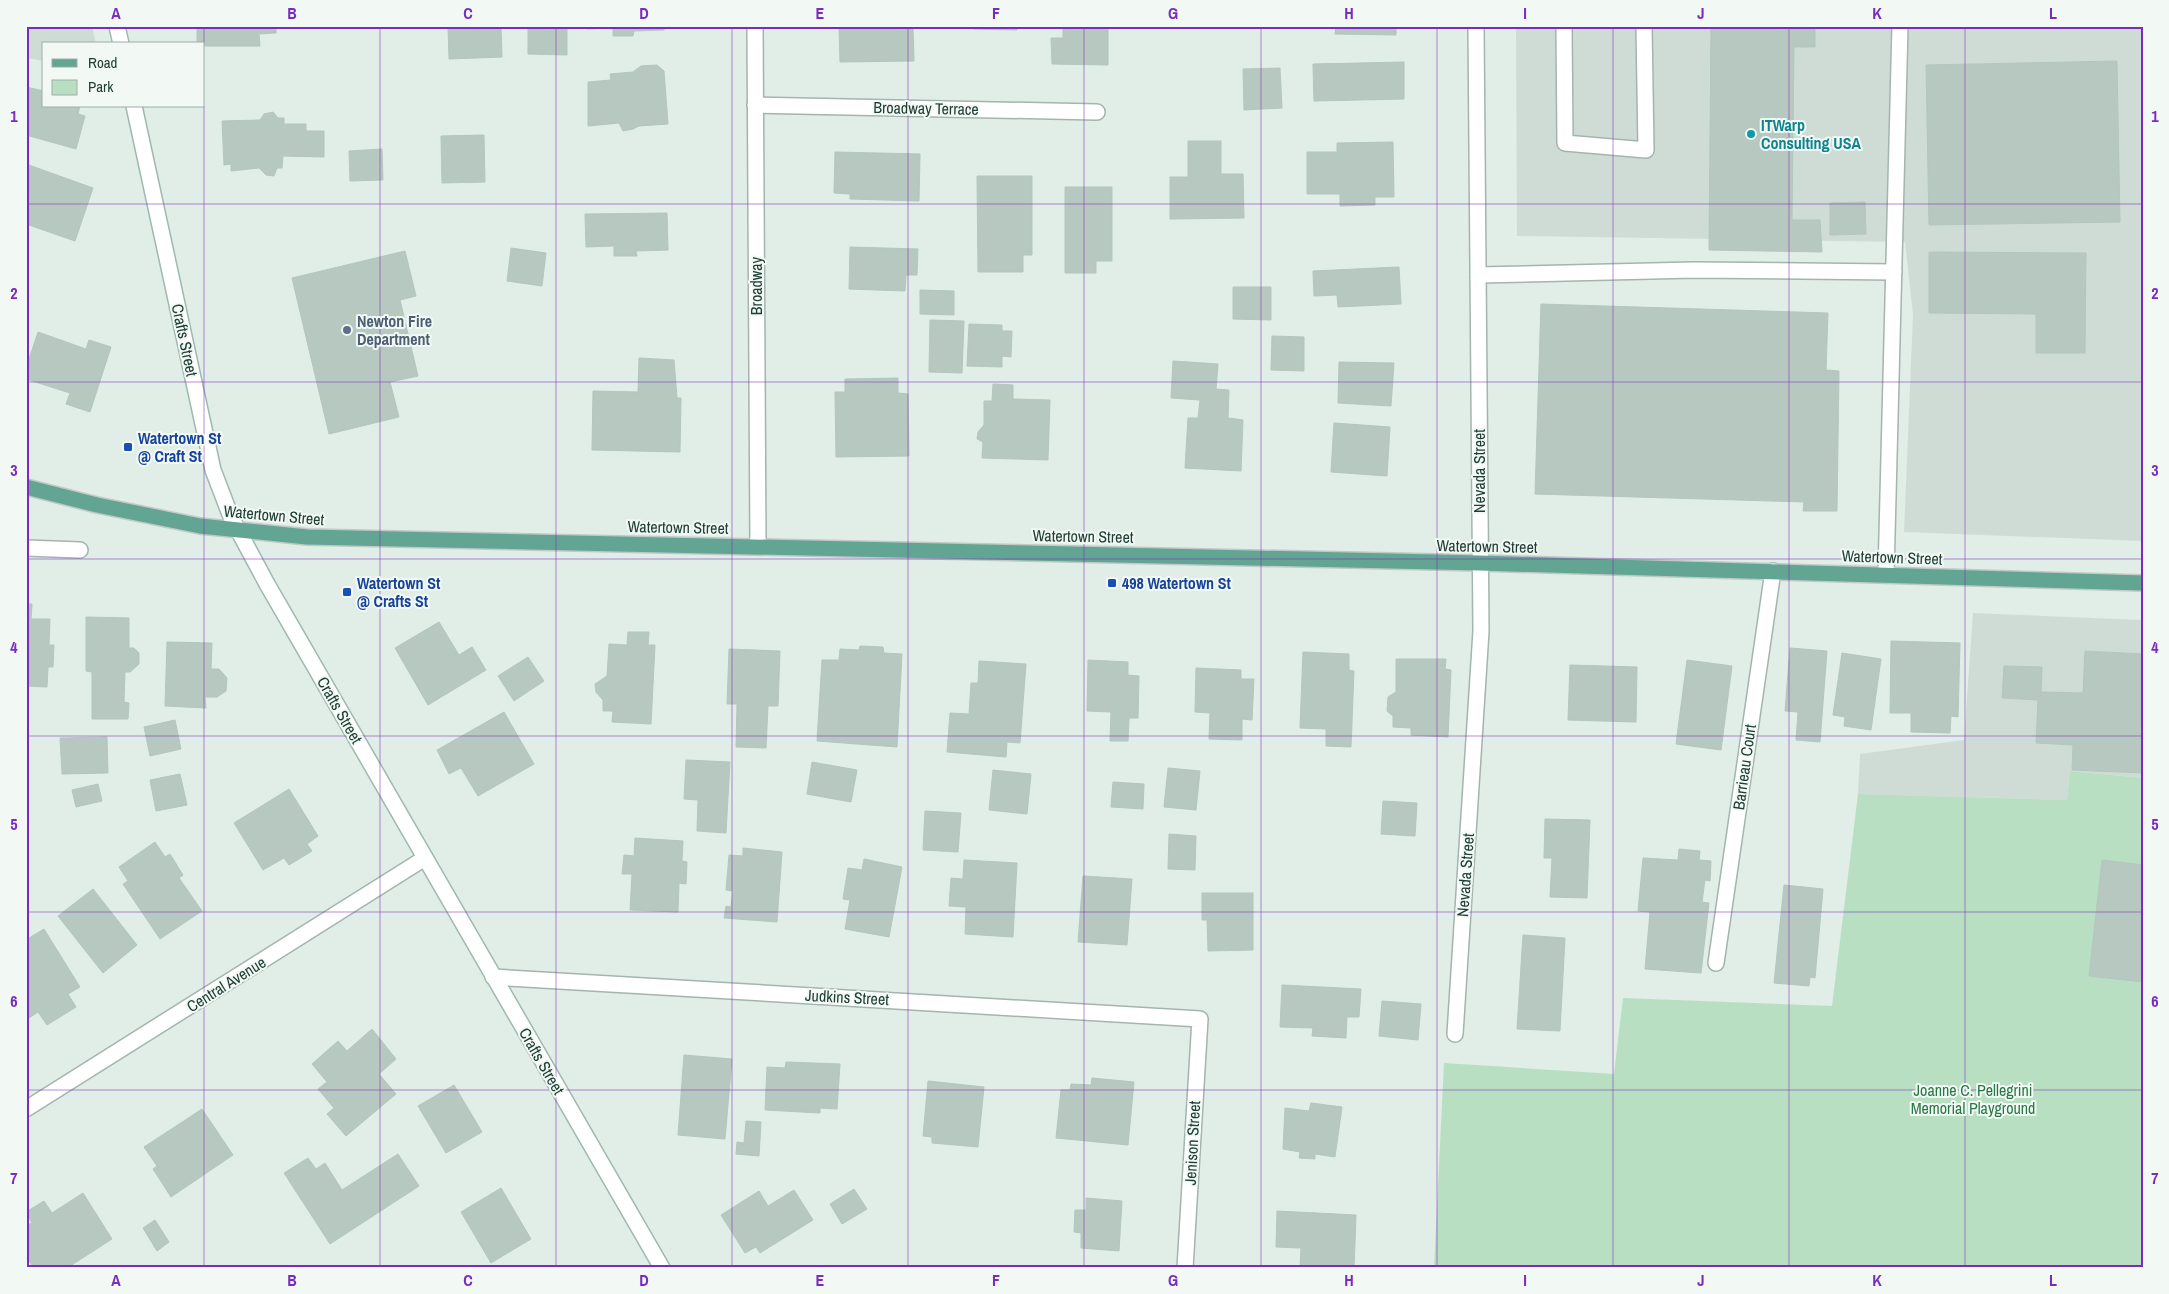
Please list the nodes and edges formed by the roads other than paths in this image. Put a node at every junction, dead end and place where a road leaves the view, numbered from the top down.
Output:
1 (117, 26) edge
2 (755, 26) edge
3 (1476, 26) edge
4 (1564, 26) edge
5 (1644, 26) edge
6 (1900, 26) edge
7 (121, 42) edge
8 (755, 105) junction
9 (134, 108) edge
10 (1097, 112) dead end
11 (1894, 272) junction
12 (1478, 275) junction
13 (26, 487) edge
14 (238, 531) junction
15 (758, 546) junction
16 (26, 548) edge
17 (80, 550) dead end
18 (1480, 563) junction
19 (1773, 571) junction
20 (1886, 574) junction
21 (2143, 583) edge
22 (425, 858) junction
23 (1716, 963) dead end
24 (493, 977) junction
25 (1200, 1018) joint
26 (1455, 1034) dead end
27 (26, 1109) edge
28 (662, 1268) edge
29 (1185, 1268) edge

1 - 7 street
2 - 8 street, Broadway
3 - 12 street, Nevada Street
4 - 5 street
6 - 11 street
8 - 10 street, Broadway Terrace
8 - 15 street, Broadway
9 - 14 street, Crafts Street
11 - 12 street
11 - 20 street
12 - 18 street, Nevada Street
13 - 14 main road, Watertown Street
14 - 15 main road, Watertown Street
14 - 22 street, Crafts Street
15 - 18 main road, Watertown Street
16 - 17 street
18 - 19 main road, Watertown Street
18 - 26 street, Nevada Street
19 - 20 main road, Watertown Street
19 - 23 street, Barrieau Court
20 - 21 main road, Watertown Street
22 - 24 street, Crafts Street
22 - 27 street, Central Avenue
24 - 25 street, Judkins Street
24 - 28 street, Crafts Street
25 - 29 street, Jenison Street

